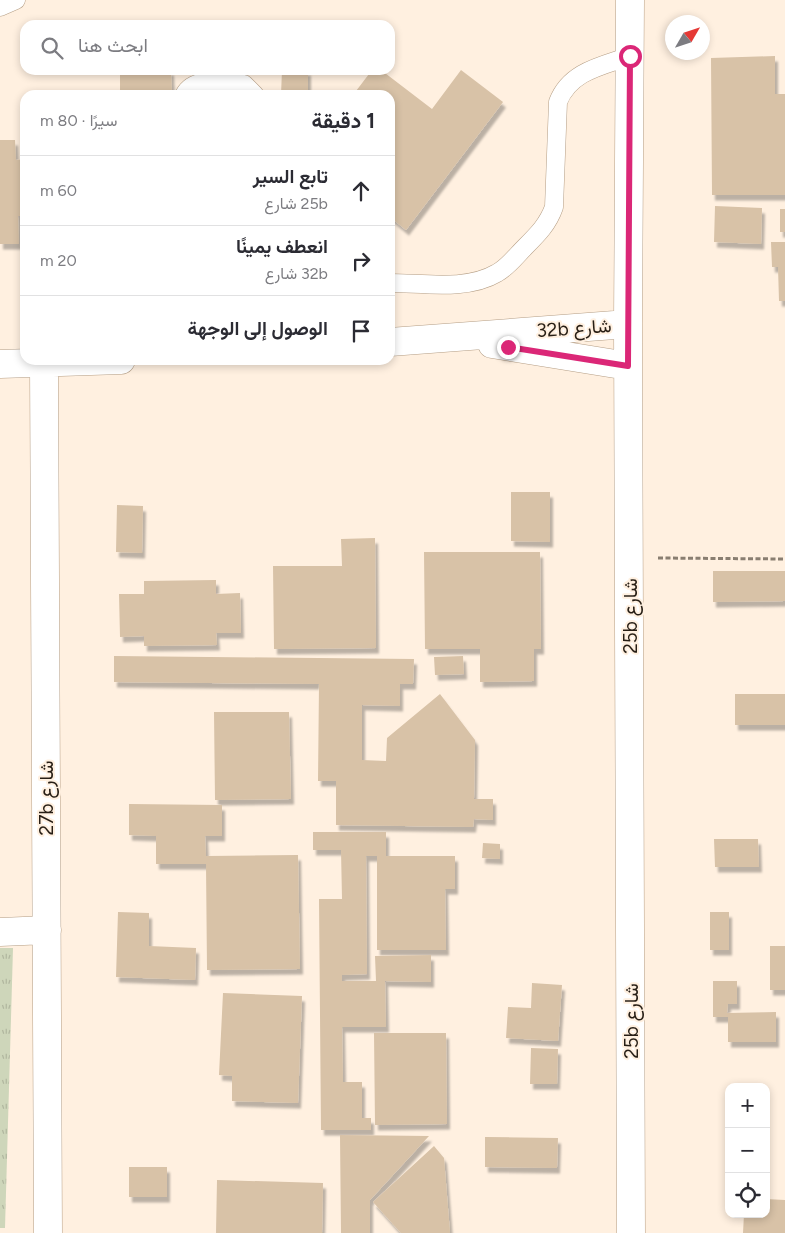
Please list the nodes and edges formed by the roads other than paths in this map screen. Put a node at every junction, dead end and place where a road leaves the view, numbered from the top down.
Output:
1 (16, 0) edge
2 (630, 0) edge
3 (0, 7) edge
4 (630, 56) junction
5 (186, 90) edge
6 (252, 90) edge
7 (395, 283) edge
8 (628, 324) junction
9 (461, 337) junction
10 (395, 342) edge
11 (0, 364) edge
12 (20, 364) edge
13 (44, 365) edge
14 (628, 366) junction
15 (47, 930) junction
16 (0, 932) edge
17 (48, 1233) edge
18 (632, 1233) edge

1 - 3 lane
2 - 4 street, 25b شارع
4 - 7 lane
4 - 8 street, 25b شارع
5 - 6 lane
8 - 9 street, 32b شارع
8 - 14 street, 25b شارع
9 - 10 street, 32b شارع
9 - 14 street, 32b شارع
11 - 12 street
13 - 15 street, 27b شارع
14 - 18 street, 25b شارع
15 - 16 street
15 - 17 street, 27b شارع

